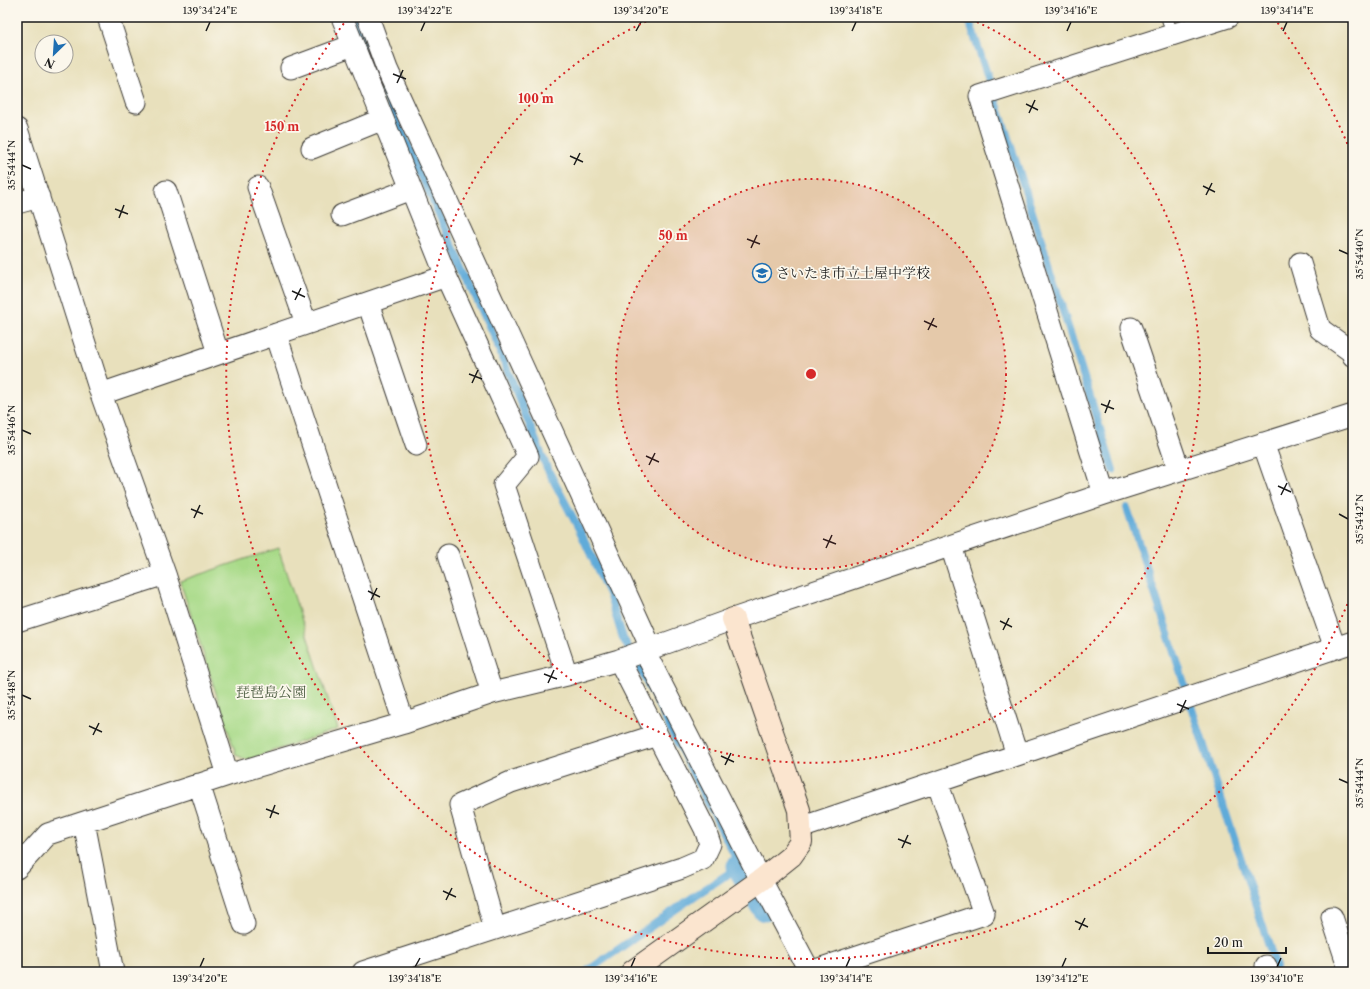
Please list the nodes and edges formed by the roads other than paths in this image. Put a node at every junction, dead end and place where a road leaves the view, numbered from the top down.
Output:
1 (108, 17) edge
2 (342, 17) edge
3 (368, 17) edge
4 (1228, 17) edge
5 (1170, 26) edge
6 (353, 45) junction
7 (291, 68) dead end
8 (136, 102) dead end
9 (383, 119) junction
10 (17, 129) edge
11 (312, 148) dead end
12 (258, 187) dead end
13 (411, 190) junction
14 (166, 191) dead end
15 (39, 197) junction
16 (17, 203) edge
17 (342, 215) dead end
18 (1300, 263) dead end
19 (446, 276) junction
20 (368, 303) junction
21 (306, 323) junction
22 (1131, 328) dead end
23 (276, 334) junction
24 (218, 353) junction
25 (1353, 356) edge
26 (101, 394) junction
27 (1353, 415) edge
28 (1263, 444) junction
29 (416, 445) dead end
30 (1179, 470) junction
31 (1104, 494) junction
32 (951, 546) junction
33 (448, 555) dead end
34 (165, 574) junction
35 (733, 619) junction
36 (17, 621) edge
37 (1344, 645) edge
38 (645, 650) junction
39 (620, 659) junction
40 (567, 675) junction
41 (492, 693) junction
42 (404, 722) junction
43 (657, 735) junction
44 (1017, 755) junction
45 (228, 775) junction
46 (937, 782) junction
47 (199, 784) junction
48 (84, 822) junction
49 (800, 828) junction
50 (17, 868) edge
51 (761, 880) junction
52 (1332, 917) dead end
53 (244, 924) dead end
54 (495, 929) junction
55 (113, 972) edge
56 (364, 972) edge
57 (632, 972) edge
58 (810, 972) edge
59 (1350, 972) edge

1 - 8 street
2 - 6 street
3 - 38 street
4 - 5 street
5 - 31 street
6 - 7 street
6 - 9 street
9 - 11 street
9 - 13 street
10 - 15 street
12 - 21 street
13 - 17 street
13 - 19 street
14 - 24 street
15 - 16 street
15 - 26 street
18 - 25 street
19 - 20 street
19 - 40 street
20 - 21 street
20 - 29 street
21 - 23 street
22 - 30 street
23 - 24 street
23 - 42 street
24 - 26 street
26 - 34 street
27 - 28 street
28 - 30 street
28 - 37 street
30 - 31 street
31 - 32 street
32 - 35 street
32 - 44 street
33 - 41 street
34 - 36 street
34 - 45 street
35 - 38 street
35 - 49 street
37 - 44 street
38 - 39 street
38 - 51 street
39 - 40 street
39 - 43 street
40 - 41 street
41 - 42 street
42 - 45 street
43 - 54 street
43 - 54 street
44 - 46 street
45 - 47 street
46 - 49 street
46 - 58 street
47 - 48 street
47 - 53 street
48 - 50 street
48 - 55 street
49 - 51 street
51 - 57 street
51 - 58 street
52 - 59 street
54 - 56 street

